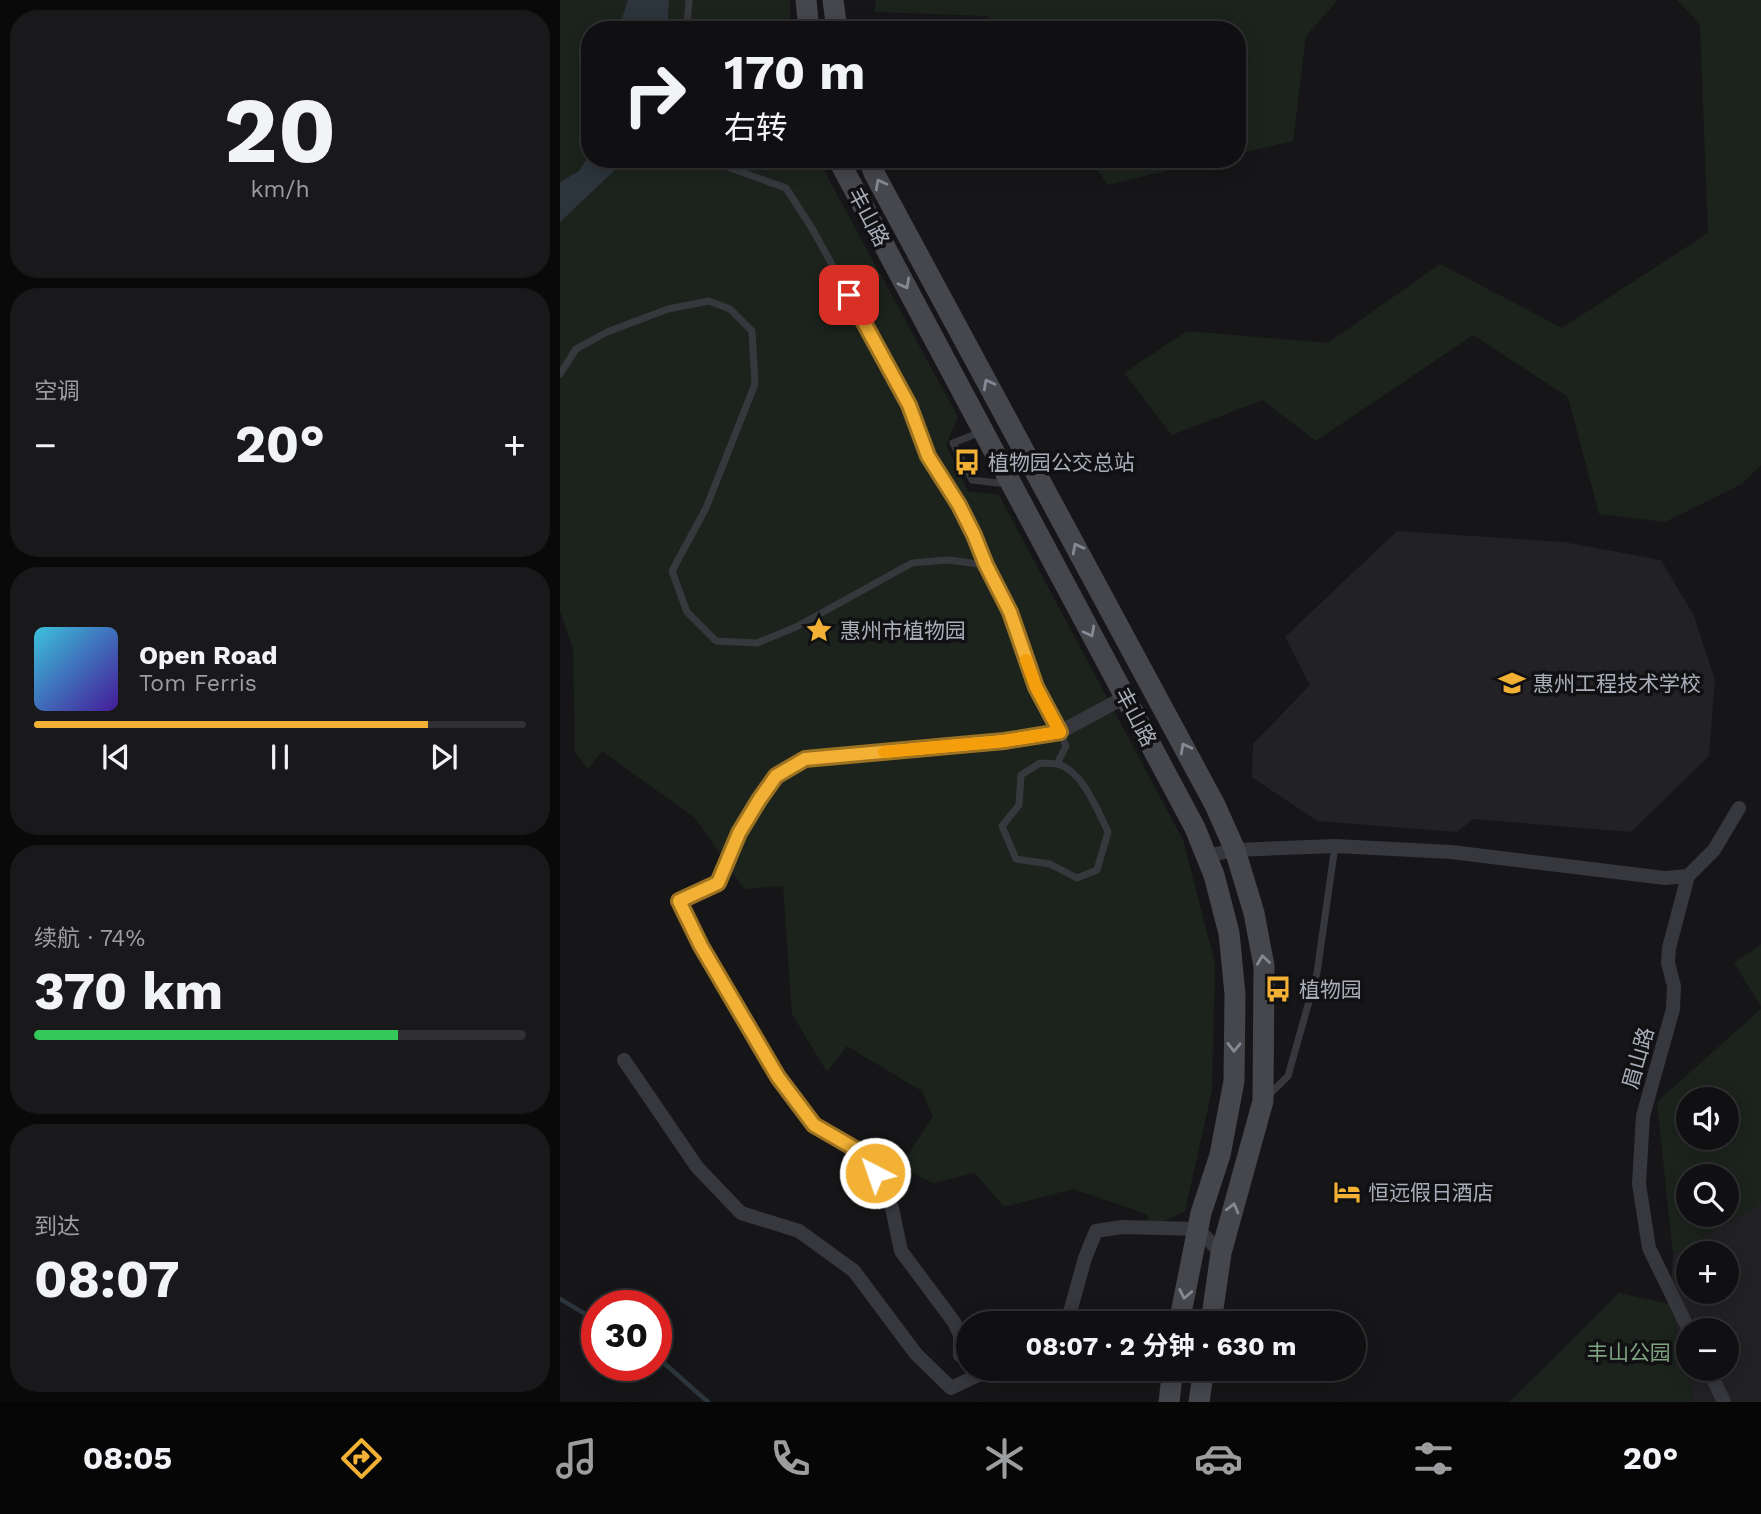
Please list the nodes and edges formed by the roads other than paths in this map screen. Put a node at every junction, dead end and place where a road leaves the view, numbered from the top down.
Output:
1 (689, 0) edge
2 (806, 0) edge
3 (833, 0) edge
4 (688, 21) edge
5 (808, 21) edge
6 (836, 21) edge
7 (730, 168) edge
8 (843, 168) edge
9 (873, 168) edge
10 (560, 374) edge
11 (984, 431) junction
12 (1021, 444) junction
13 (1012, 485) junction
14 (986, 565) junction
15 (1125, 697) junction
16 (1060, 732) junction
17 (1057, 764) junction
18 (1739, 808) dead end
19 (1335, 846) junction
20 (1235, 850) junction
21 (1206, 856) junction
22 (1688, 876) junction
23 (624, 1060) dead end
24 (1263, 1101) junction
25 (1198, 1229) junction
26 (1221, 1253) junction
27 (1070, 1311) edge
28 (1182, 1311) edge
29 (1212, 1311) edge
30 (1683, 1318) edge
31 (956, 1326) edge
32 (966, 1381) edge
33 (1171, 1381) edge
34 (1202, 1381) edge
35 (1714, 1381) edge
36 (1169, 1402) edge
37 (1199, 1402) edge
38 (1724, 1402) edge

1 - 4 lane
2 - 5 main road
3 - 6 main road
7 - 14 lane
8 -> 11 main road, 丰山路
12 -> 9 main road, 丰山路
10 - 14 lane
11 - 12 main road
11 - 13 main road, 丰山路
11 - 13 lane
20 -> 12 main road, 丰山路
13 -> 15 main road, 丰山路
14 - 16 lane
15 - 16 street
15 - 21 main road, 丰山路
16 - 17 lane
16 - 31 street
17 - 17 lane
18 - 22 street
19 - 20 street
19 - 22 street
19 - 24 lane
20 - 21 street
24 -> 20 main road, 丰山路
21 -> 25 main road, 丰山路
22 - 30 street, 眉山路
23 - 32 street
26 -> 24 main road, 丰山路
25 - 26 street
25 - 27 street
25 -> 28 main road, 丰山路
26 - 29 main road, 丰山路
33 - 36 main road
34 - 37 main road
35 - 38 street

